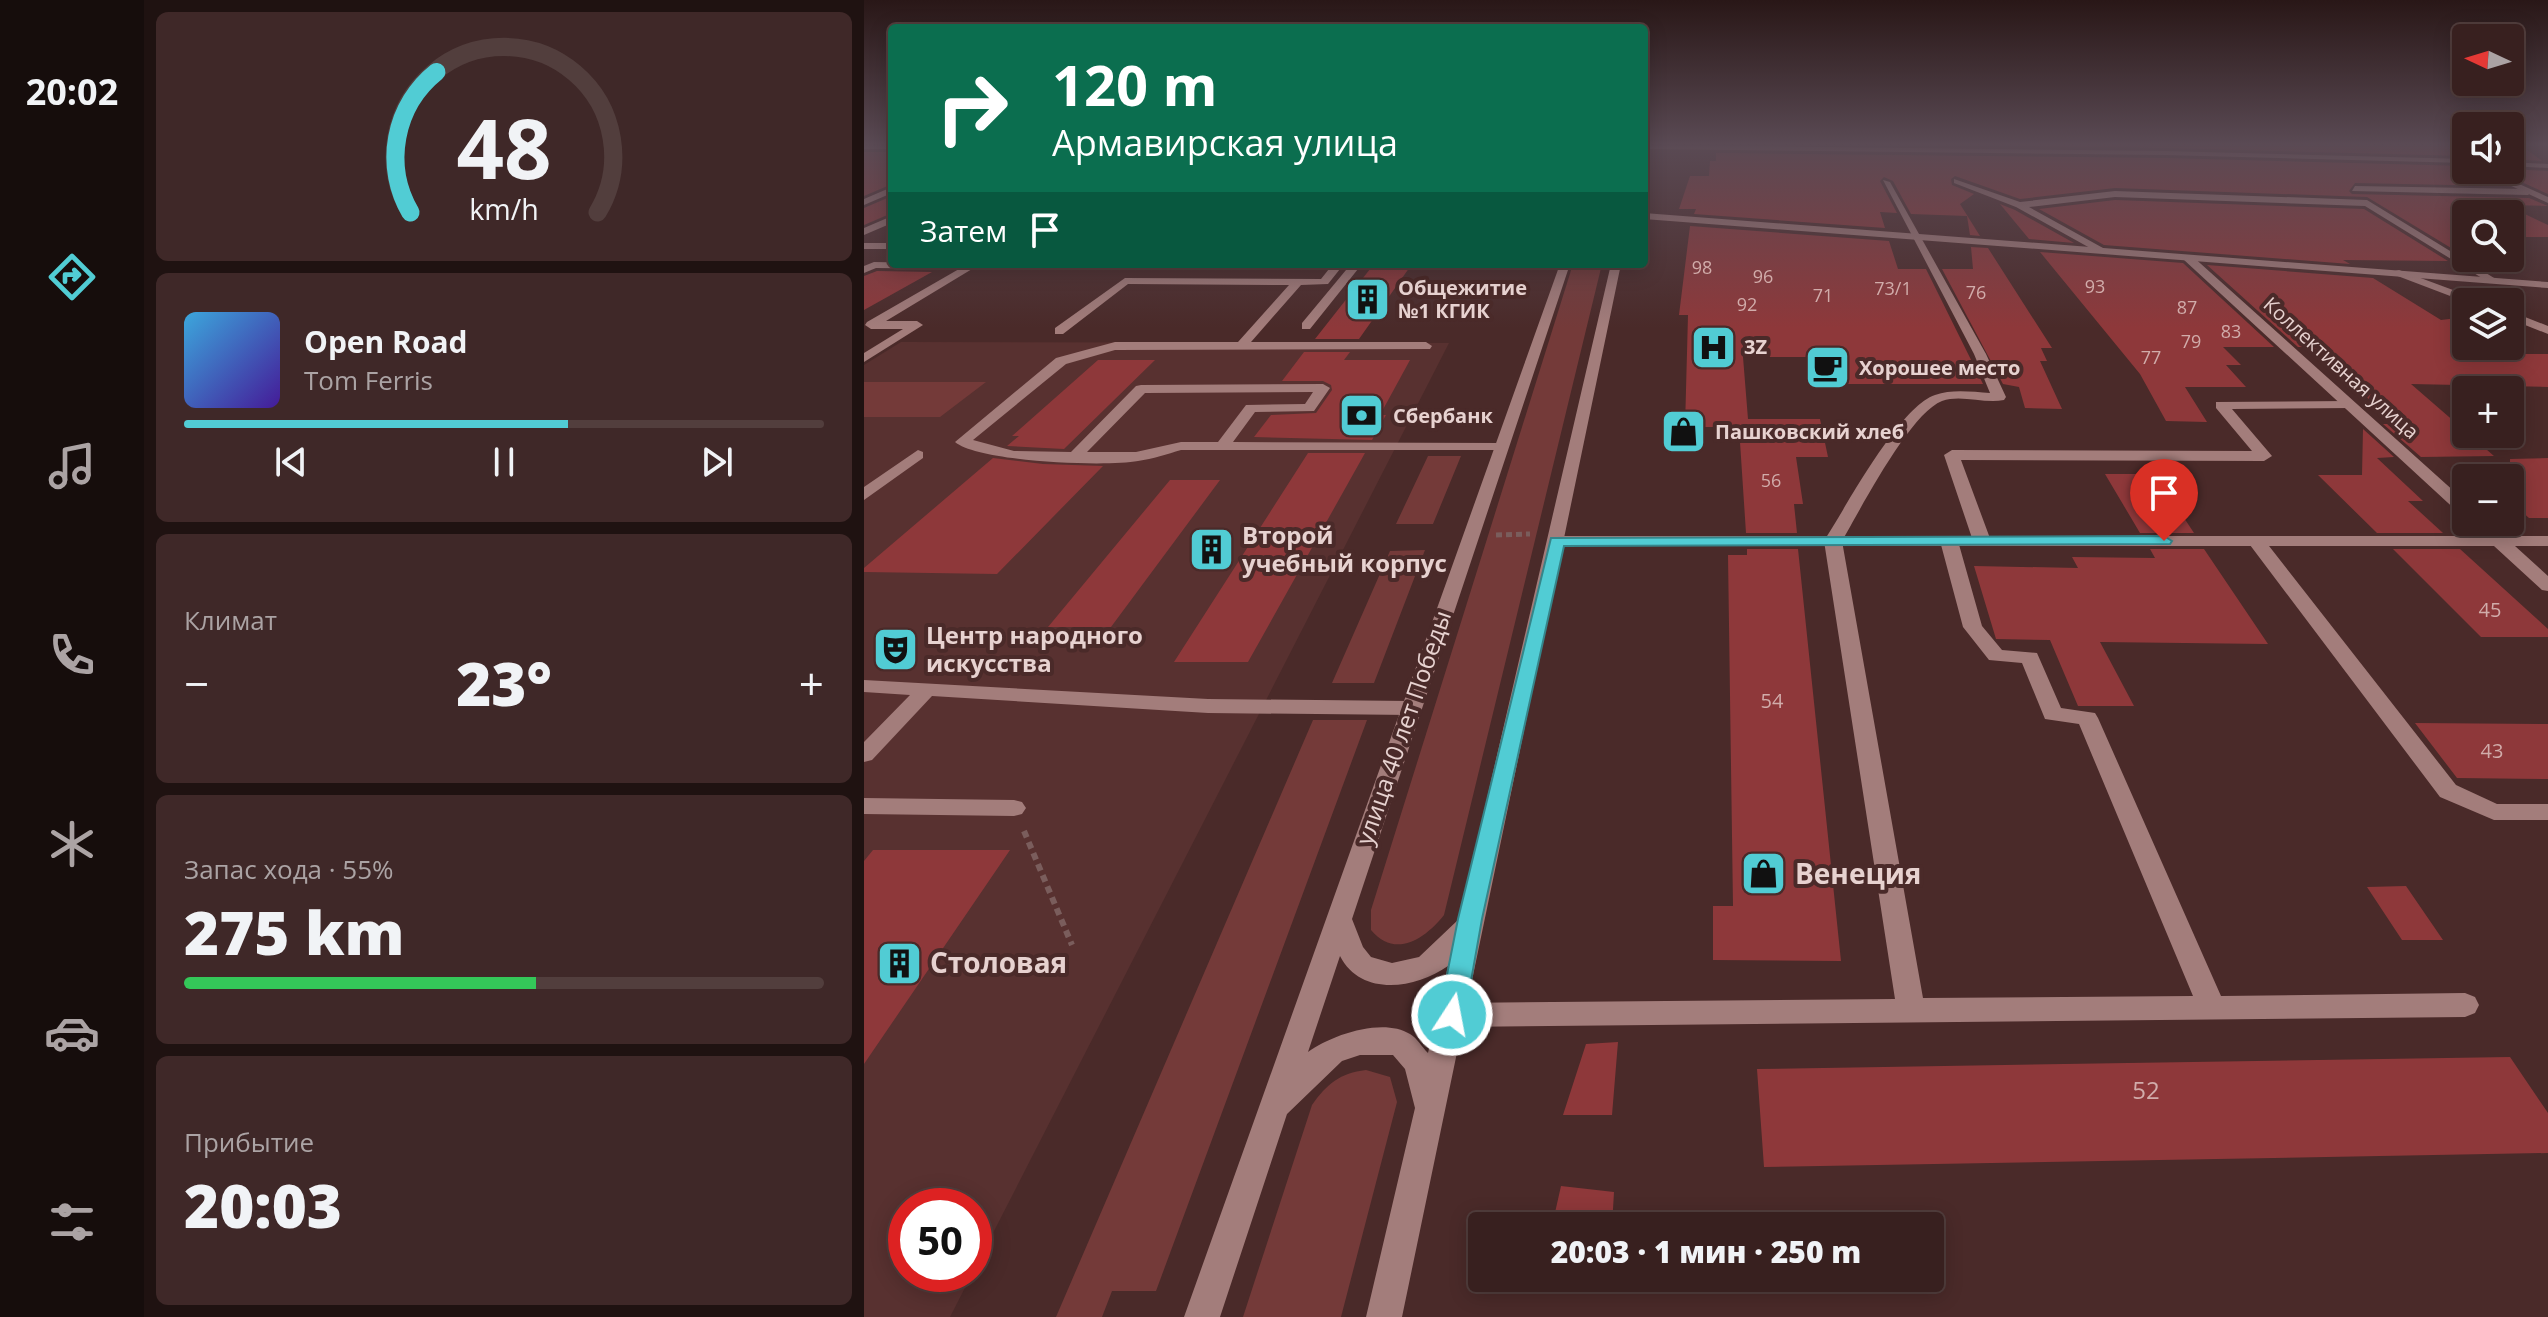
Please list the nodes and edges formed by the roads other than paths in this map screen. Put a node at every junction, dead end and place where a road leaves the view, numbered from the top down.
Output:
1 (1899, 205) edge
2 (2019, 205) edge
3 (2371, 205) edge
4 (1648, 216) edge
5 (888, 221) edge
6 (864, 232) edge
7 (1917, 236) junction
8 (864, 246) edge
9 (888, 246) edge
10 (2099, 250) junction
11 (2187, 257) junction
12 (888, 265) edge
13 (969, 268) edge
14 (1336, 268) edge
15 (1354, 268) edge
16 (1564, 268) edge
17 (1615, 268) edge
18 (864, 270) edge
19 (2399, 273) junction
20 (2494, 281) junction
21 (1298, 282) junction
22 (2548, 285) edge
23 (2452, 293) edge
24 (2524, 321) edge
25 (1306, 326) dead end
26 (2548, 330) edge
27 (1059, 331) dead end
28 (1241, 346) junction
29 (1426, 346) dead end
30 (864, 358) edge
31 (2348, 405) junction
32 (1222, 446) junction
33 (1500, 447) junction
34 (918, 455) dead end
35 (1074, 457) junction
36 (865, 494) edge
37 (2452, 498) edge
38 (2493, 536) edge
39 (1547, 537) junction
40 (1833, 541) junction
41 (1949, 541) junction
42 (1982, 541) junction
43 (2256, 541) junction
44 (2499, 541) junction
45 (2548, 541) edge
46 (2548, 586) edge
47 (864, 686) edge
48 (928, 688) junction
49 (1411, 708) junction
50 (864, 755) edge
51 (864, 806) edge
52 (1014, 808) road end
53 (2548, 812) edge
54 (1470, 919) junction
55 (1340, 920) junction
56 (2465, 1005) dead end
57 (2213, 1009) junction
58 (1911, 1012) junction
59 (1452, 1015) junction
60 (1275, 1109) junction
61 (1428, 1110) junction
62 (1202, 1317) edge
63 (1384, 1317) edge

1 - 7 street
2 - 10 street
3 - 20 street
4 - 7 street
5 - 6 street
7 - 10 street
7 - 40 street
8 - 9 street
10 - 11 street
11 - 19 street
11 - 31 street, Коллективная улица
12 - 18 street
13 - 30 street
14 - 21 street
15 - 25 street
16 - 33 street, улица 40 лет Победы
17 - 39 street, улица 40 лет Победы
19 - 20 street
19 - 23 street
20 - 22 street
21 - 27 street
21 - 28 street
24 - 26 street
28 - 29 street
28 - 35 street
31 - 37 street, Коллективная улица
31 - 42 street
32 - 33 street
32 - 35 street
32 - 35 street
33 - 49 street, улица 40 лет Победы
34 - 36 street
38 - 44 street
39 - 40 street
39 - 54 street, улица 40 лет Победы
40 - 41 street
40 - 58 street
41 - 42 street
41 - 57 street
42 - 43 street
43 - 44 street
43 - 53 street
44 - 45 street
44 - 46 street
47 - 48 street
48 - 49 street
48 - 50 street
49 - 55 street, улица 40 лет Победы
51 - 52 street
54 - 55 street, улица 40 лет Победы
54 - 59 street, улица 40 лет Победы
55 - 60 street, улица 40 лет Победы
56 - 57 street
57 - 58 street
58 - 59 street
59 - 61 street, улица 40 лет Победы
60 - 61 street, улица 40 лет Победы
60 - 62 street, улица 40 лет Победы
61 - 63 street, улица 40 лет Победы

